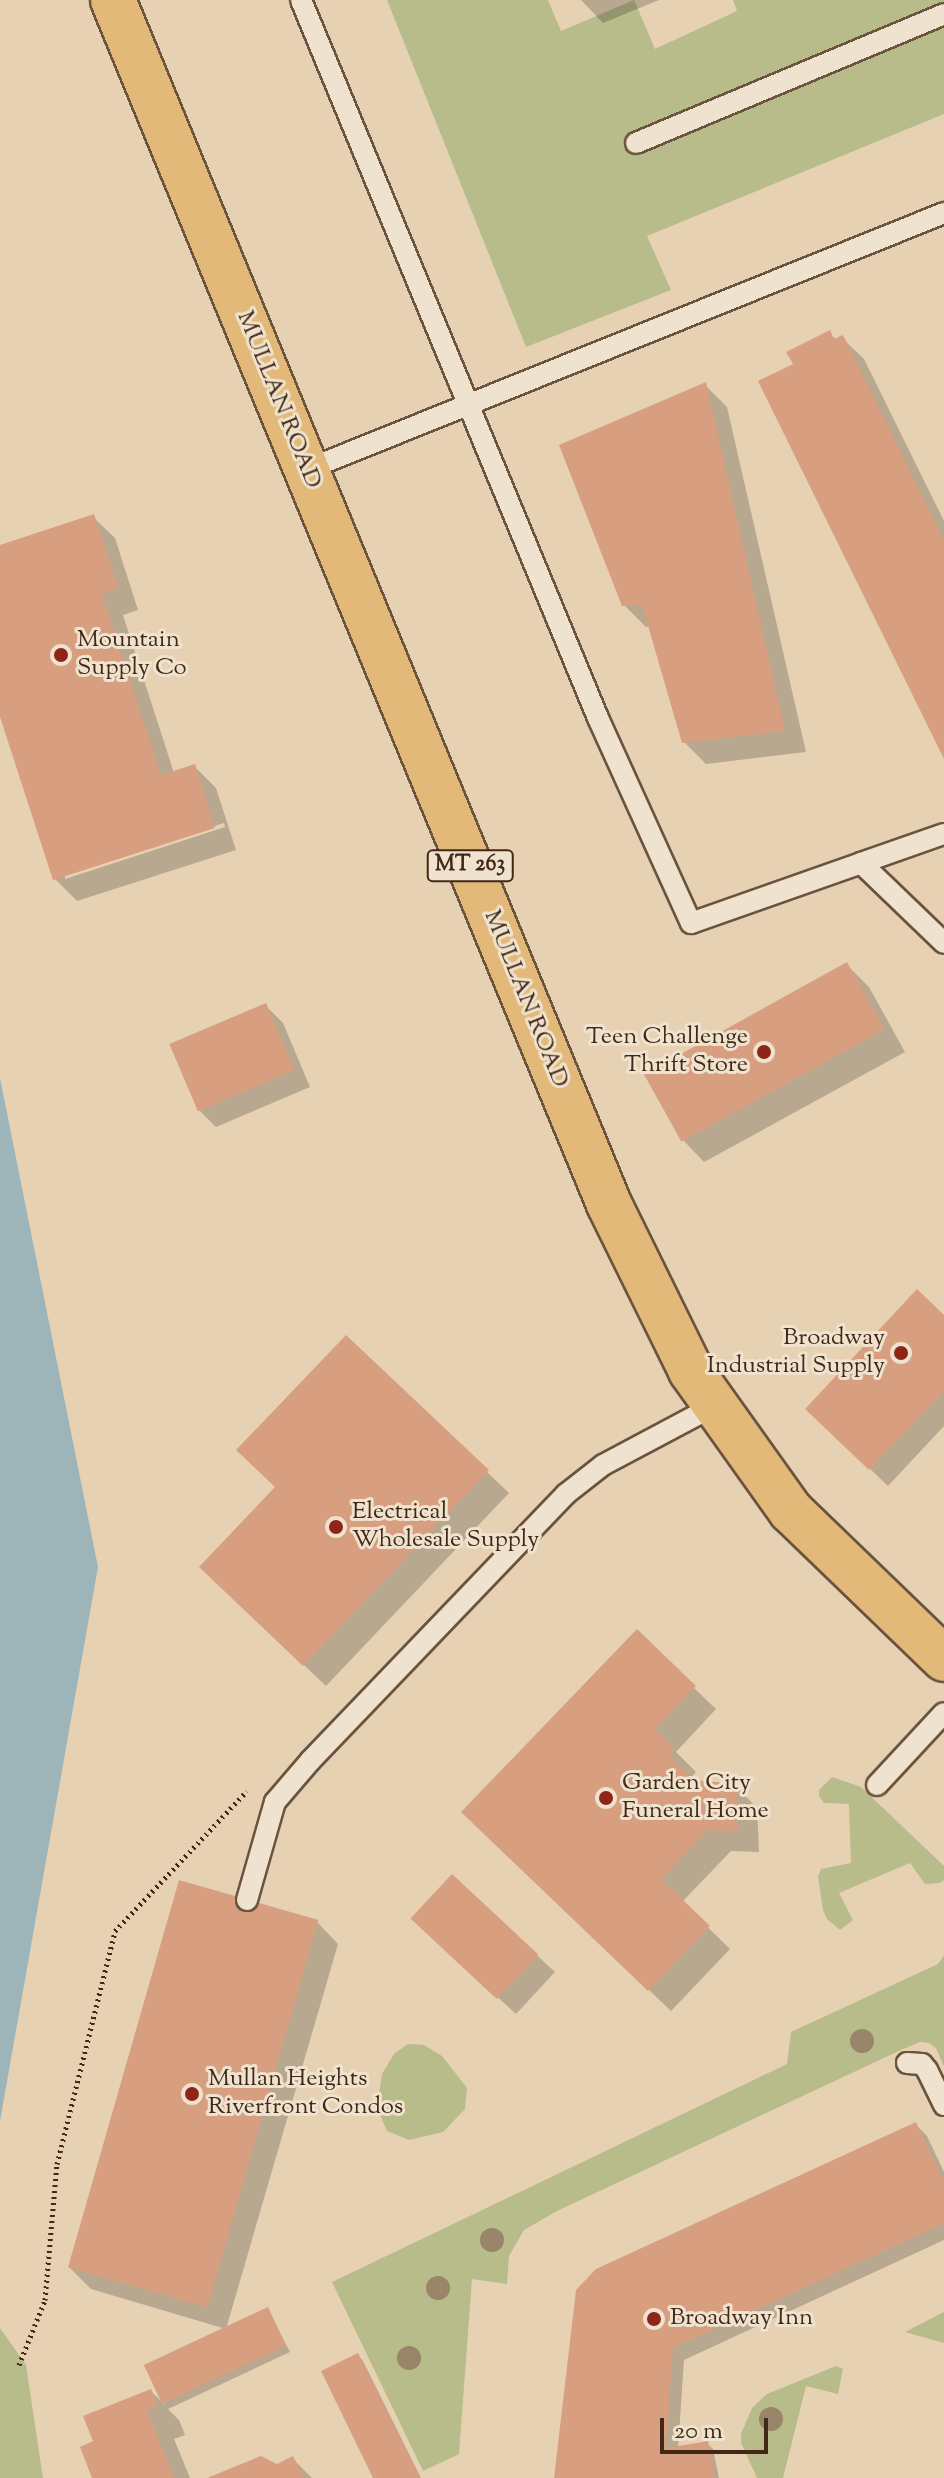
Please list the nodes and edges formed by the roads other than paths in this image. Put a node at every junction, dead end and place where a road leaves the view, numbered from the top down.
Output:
1 (113, 0) edge
2 (301, 0) edge
3 (944, 14) edge
4 (636, 143) dead end
5 (944, 213) edge
6 (468, 403) junction
7 (306, 470) junction
8 (944, 834) edge
9 (861, 863) junction
10 (944, 943) edge
11 (714, 1406) junction
12 (944, 1659) edge
13 (944, 1713) edge
14 (877, 1785) dead end
15 (247, 1900) dead end
16 (907, 2063) dead end
17 (944, 2105) edge

1 - 7 main road, MULLAN ROAD / MT 263
2 - 6 lane
3 - 4 lane
5 - 6 lane
6 - 7 lane
6 - 9 lane
7 - 11 main road, MULLAN ROAD / MT 263
8 - 9 lane
9 - 10 lane
11 - 12 main road, MULLAN ROAD / MT 263
11 - 15 lane
13 - 14 lane
16 - 17 lane

